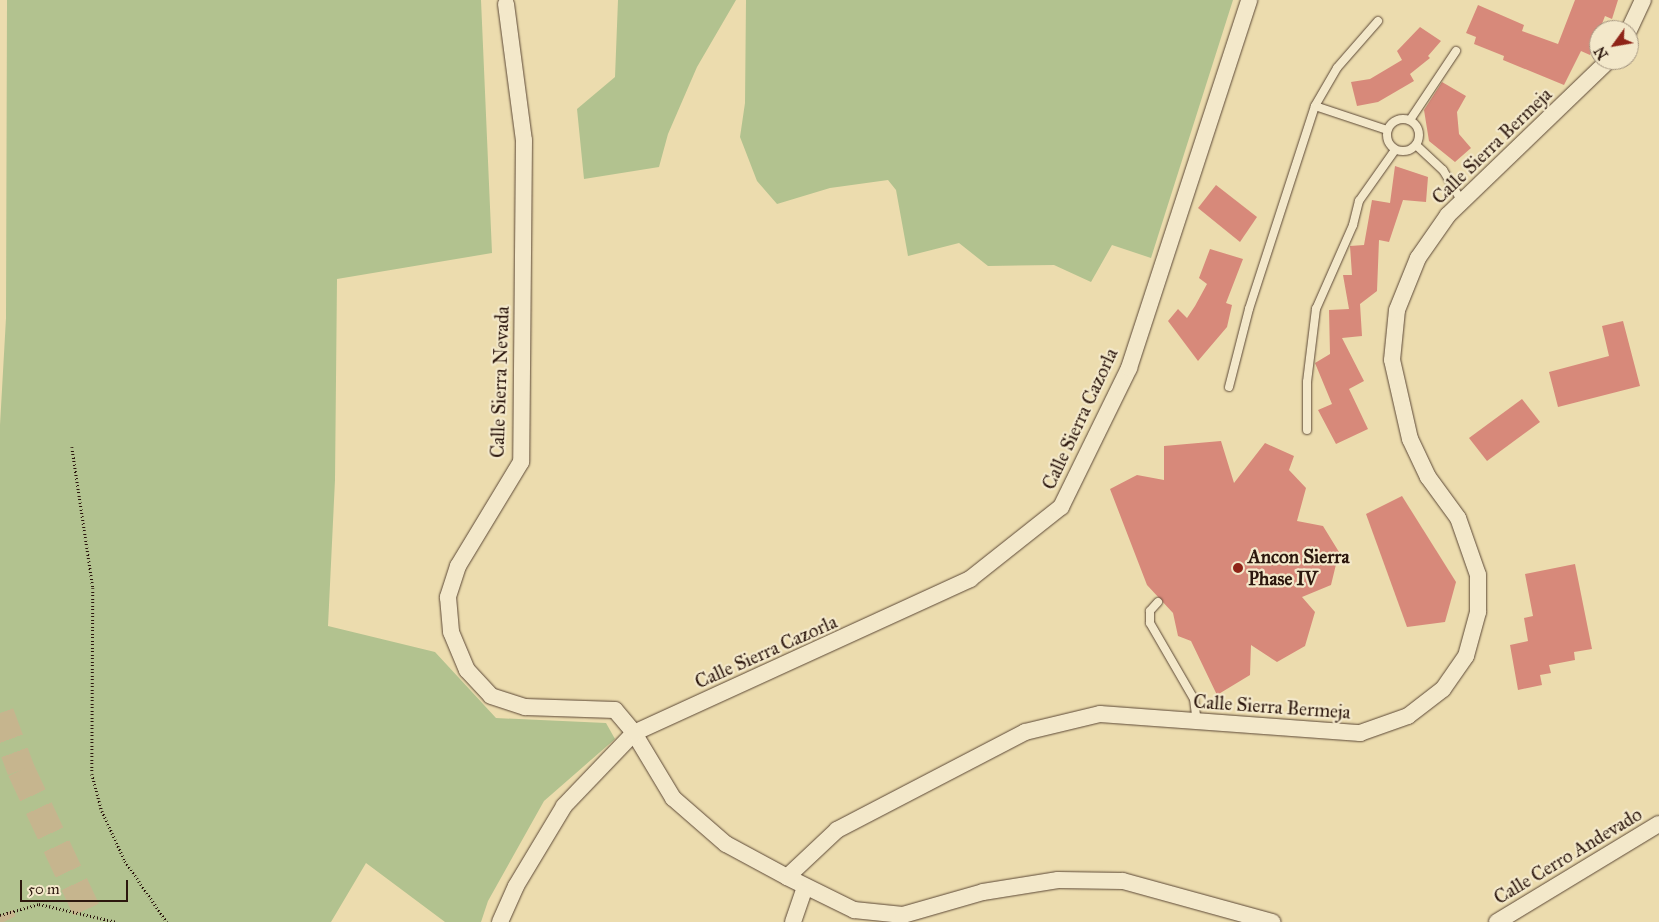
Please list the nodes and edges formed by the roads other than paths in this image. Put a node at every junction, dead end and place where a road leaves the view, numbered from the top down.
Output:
1 (1249, 0) edge
2 (1643, 0) edge
3 (506, 4) dead end
4 (1634, 20) edge
5 (1378, 21) dead end
6 (1456, 51) dead end
7 (1599, 70) edge
8 (1315, 106) junction
9 (1410, 120) junction
10 (1387, 130) junction
11 (1416, 144) junction
12 (1396, 150) junction
13 (1462, 202) junction
14 (1229, 387) dead end
15 (1307, 430) dead end
16 (1158, 602) dead end
17 (1197, 722) junction
18 (634, 733) junction
19 (1659, 824) edge
20 (787, 877) junction
21 (805, 888) junction
22 (500, 922) edge
23 (793, 922) edge
24 (1272, 922) edge
25 (1497, 922) edge

1 - 18 street, Calle Sierra Cazorla
2 - 4 street
3 - 18 street, Calle Sierra Nevada
5 - 8 lane
6 - 9 lane
7 - 13 street, Calle Sierra Bermeja
8 - 10 lane
8 - 14 lane
9 - 10 lane
9 - 11 lane
10 - 12 lane
11 - 12 lane
11 - 13 lane
12 - 15 lane
13 - 17 street, Calle Sierra Bermeja
16 - 17 lane
17 - 20 street, Calle Sierra Bermeja
18 - 20 street
18 - 22 street
19 - 25 street, Calle Cerro Andevado
20 - 21 street
21 - 23 street
21 - 24 street

